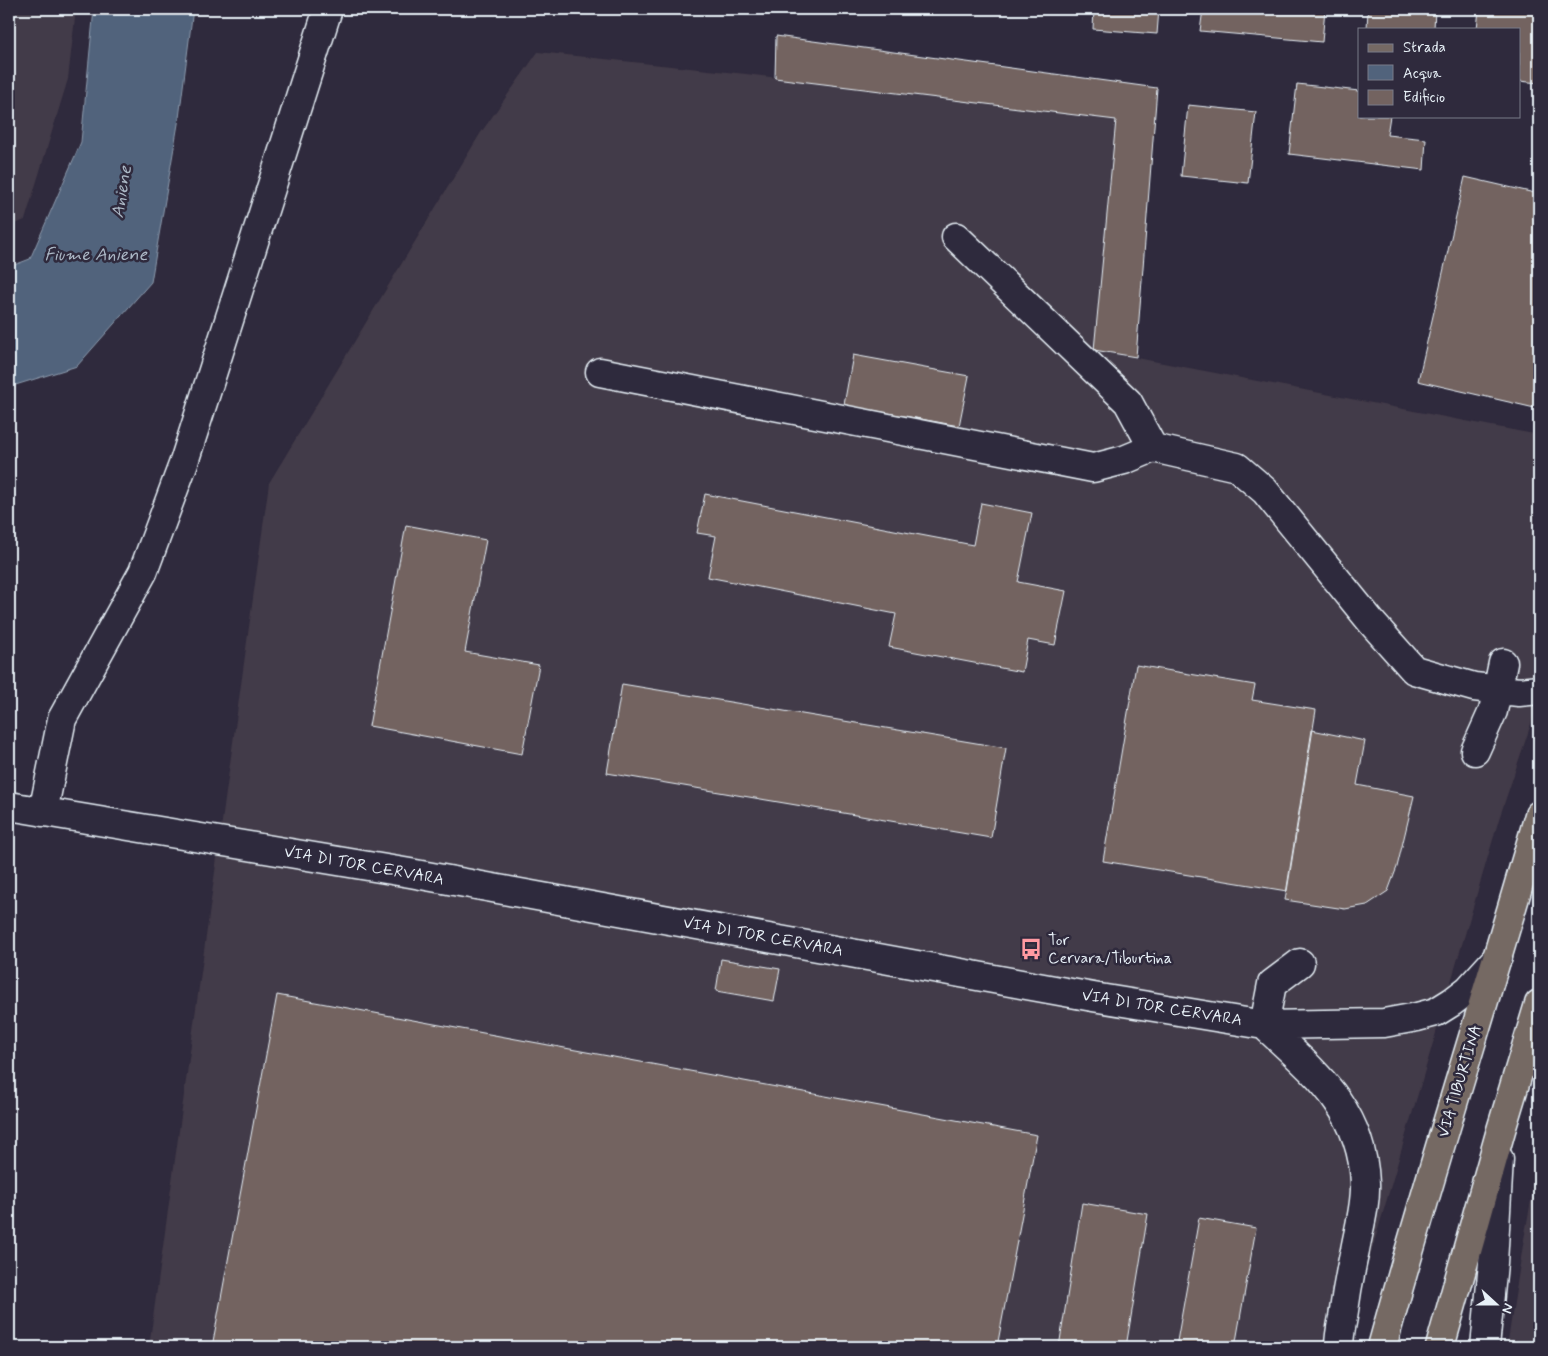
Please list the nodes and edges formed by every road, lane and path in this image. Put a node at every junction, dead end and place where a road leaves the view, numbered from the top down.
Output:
1 (328, 9) edge
2 (956, 236) dead end
3 (600, 372) dead end
4 (1153, 448) junction
5 (1503, 662) dead end
6 (1498, 690) junction
7 (1539, 690) edge
8 (1475, 751) dead end
9 (9, 806) edge
10 (43, 812) junction
11 (1539, 815) edge
12 (1498, 957) junction
13 (1300, 963) dead end
14 (1539, 1004) edge
15 (1264, 1025) junction
16 (1501, 1130) junction
17 (1350, 1274) junction
18 (1324, 1347) edge
19 (1339, 1347) edge
20 (1382, 1347) edge
21 (1440, 1347) edge
22 (1484, 1347) edge

1 - 10 street
2 - 4 street
3 - 4 street
4 - 6 street
5 - 6 street
6 - 7 street
6 - 8 street
9 - 10 street, VIA DI TOR CERVARA
10 - 15 street, VIA DI TOR CERVARA
11 - 12 main road, VIA TIBURTINA
12 - 15 street, VIA DI TOR CERVARA
12 - 20 main road, VIA TIBURTINA
13 - 15 street
14 - 16 main road
15 - 17 street
16 - 21 main road
16 - 22 street
17 - 18 street
17 - 19 street

